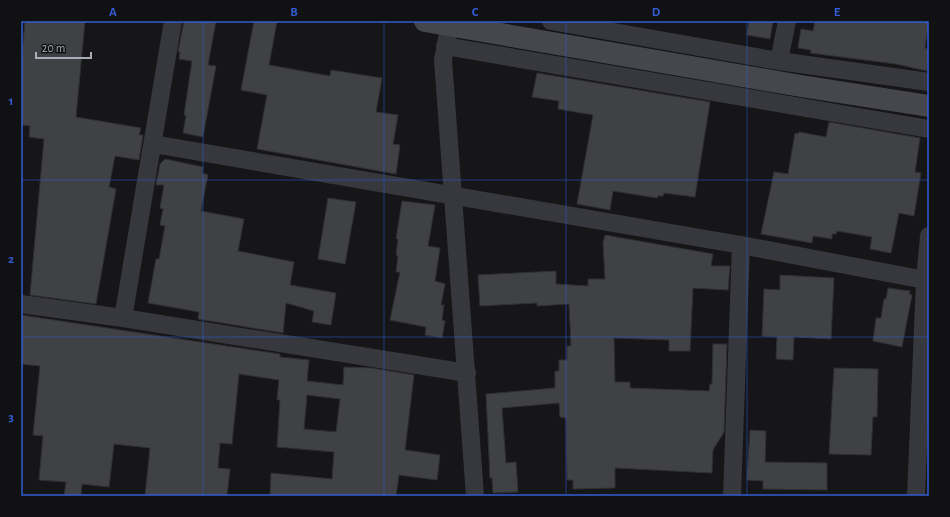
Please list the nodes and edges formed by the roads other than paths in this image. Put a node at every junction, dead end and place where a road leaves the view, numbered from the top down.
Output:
1 (173, 21) edge
2 (425, 21) edge
3 (472, 21) edge
4 (551, 21) edge
5 (787, 21) edge
6 (448, 31) edge
7 (779, 61) junction
8 (929, 82) edge
9 (929, 106) edge
10 (929, 129) edge
11 (153, 144) junction
12 (453, 196) junction
13 (929, 236) edge
14 (741, 245) junction
15 (925, 280) junction
16 (21, 304) edge
17 (123, 318) junction
18 (467, 373) junction
19 (475, 496) edge
20 (732, 496) edge
21 (916, 496) edge

1 - 11 street
2 - 6 street
3 - 6 street
4 - 7 street
5 - 7 street
6 - 9 street
6 - 10 street
6 - 12 street
7 - 8 street
11 - 12 street
11 - 17 street
12 - 14 street
12 - 18 street
13 - 15 street
14 - 15 street
14 - 20 street
15 - 21 street
16 - 17 street
17 - 18 street
18 - 19 street

